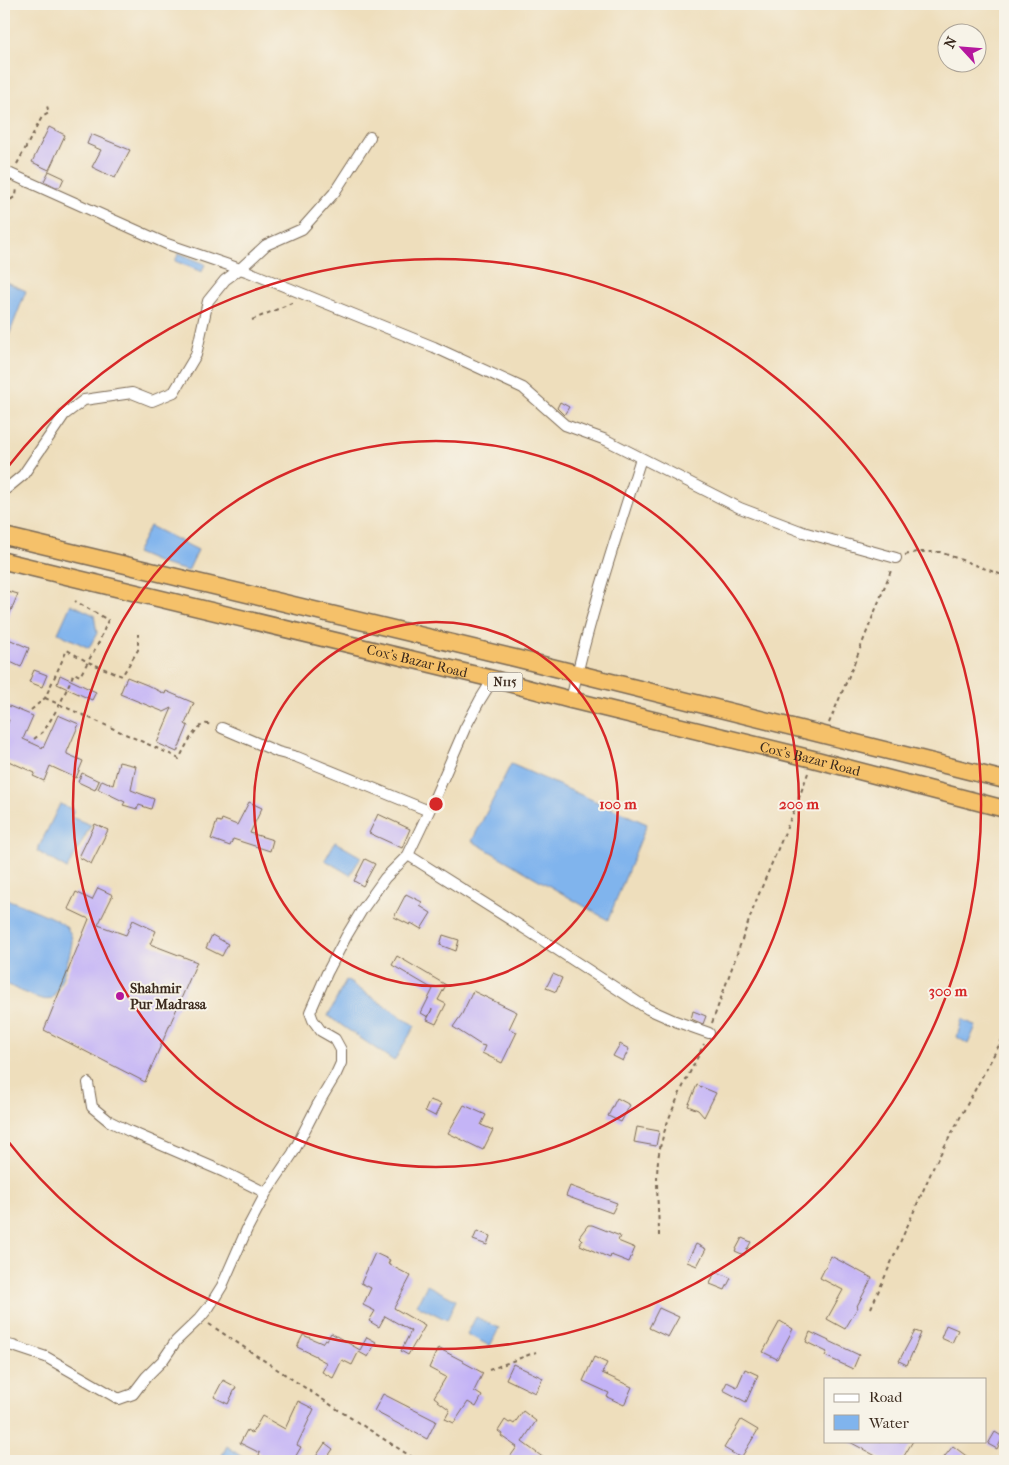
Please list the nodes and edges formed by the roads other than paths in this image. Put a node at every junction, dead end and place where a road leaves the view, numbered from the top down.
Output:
1 (370, 137) dead end
2 (8, 173) edge
3 (240, 269) junction
4 (641, 458) junction
5 (4, 490) edge
6 (4, 536) edge
7 (896, 558) road end
8 (4, 561) edge
9 (577, 673) junction
10 (493, 679) junction
11 (571, 700) junction
12 (222, 728) road end
13 (1005, 780) edge
14 (1005, 809) edge
15 (429, 811) junction
16 (408, 855) junction
17 (709, 1033) road end
18 (88, 1083) dead end
19 (266, 1194) junction
20 (4, 1344) edge

1 - 3 street
2 - 3 street
3 - 4 street
3 - 5 street
4 - 7 street
4 - 9 street
6 - 9 highway, Cox's Bazar Road / N115
8 - 10 highway, Cox's Bazar Road / N115
9 - 11 street
9 - 13 highway, Cox's Bazar Road / N115
10 - 11 highway, Cox's Bazar Road / N115
10 - 15 street
11 - 14 highway, Cox's Bazar Road / N115
12 - 15 street
15 - 16 street
16 - 17 street
16 - 19 street
18 - 19 street
19 - 20 street

